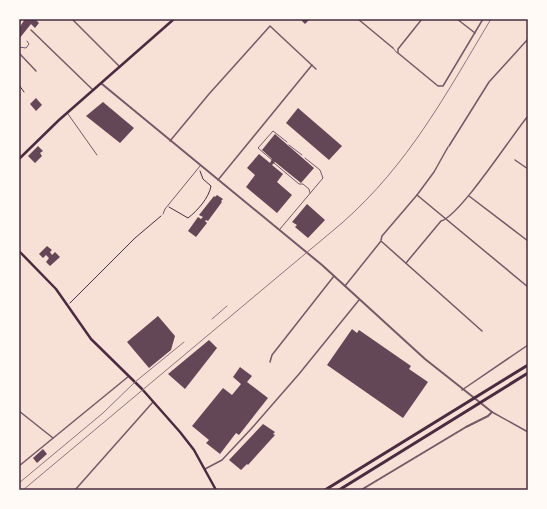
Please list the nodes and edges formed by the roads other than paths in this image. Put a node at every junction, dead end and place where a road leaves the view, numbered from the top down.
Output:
1 (21, 19) edge
2 (72, 19) edge
3 (174, 19) edge
4 (358, 19) edge
5 (422, 19) edge
6 (457, 19) edge
7 (483, 19) edge
8 (19, 25) edge
9 (31, 30) dead end
10 (475, 33) junction
11 (528, 39) edge
12 (27, 41) dead end
13 (19, 47) edge
14 (393, 48) joint
15 (19, 53) edge
16 (398, 53) junction
17 (312, 65) junction
18 (121, 67) junction
19 (316, 69) dead end
20 (36, 71) dead end
21 (102, 84) junction
22 (94, 91) junction
23 (68, 113) junction
24 (528, 116) edge
25 (170, 141) junction
26 (286, 142) dead end
27 (289, 145) dead end
28 (97, 155) dead end
29 (302, 155) dead end
30 (305, 158) dead end
31 (19, 159) edge
32 (272, 160) dead end
33 (514, 160) dead end
34 (274, 163) dead end
35 (200, 166) junction
36 (528, 169) edge
37 (218, 180) junction
38 (310, 194) junction
39 (417, 195) junction
40 (468, 196) junction
41 (163, 214) road end
42 (447, 219) junction
43 (279, 231) junction
44 (381, 241) junction
45 (528, 241) edge
46 (19, 250) edge
47 (406, 263) junction
48 (334, 276) junction
49 (346, 286) junction
50 (528, 287) edge
51 (358, 300) junction
52 (482, 331) dead end
53 (528, 345) edge
54 (270, 362) dead end
55 (528, 365) edge
56 (528, 373) edge
57 (129, 376) junction
58 (462, 390) junction
59 (154, 401) junction
60 (19, 411) edge
61 (492, 412) junction
62 (528, 432) edge
63 (53, 438) junction
64 (19, 466) edge
65 (205, 469) junction
66 (74, 490) edge
67 (216, 490) edge
68 (326, 490) edge
69 (339, 490) edge
70 (361, 490) edge

1 - 8 lane
2 - 18 street
3 - 18 main road
4 - 14 street
5 - 16 street
6 - 10 street
7 - 10 street
9 - 22 street
10 - 16 street
11 - 39 street
12 - 13 lane
14 - 16 lane
15 - 20 street
17 - 19 street
17 - 25 street
17 - 37 street
18 - 21 main road
21 - 22 main road
21 - 25 street
22 - 23 main road
23 - 28 lane
23 - 31 main road
24 - 40 street
25 - 35 street
26 - 32 lane
27 - 29 lane
30 - 38 lane
33 - 36 street
34 - 38 lane
35 - 37 street
35 - 41 lane
37 - 43 street
38 - 43 lane
39 - 42 street
39 - 44 street
40 - 42 street
40 - 45 street
42 - 47 street
42 - 50 street
43 - 48 street
44 - 47 street
44 - 49 street
46 - 57 main road
47 - 52 street
48 - 49 street
48 - 54 street
49 - 51 street
51 - 58 street
51 - 65 street
53 - 58 street
55 - 68 highway
56 - 69 highway
57 - 59 main road
57 - 63 street
58 - 61 street
59 - 65 main road
59 - 66 street
60 - 63 street
61 - 62 street
61 - 70 street
63 - 64 street
65 - 67 main road

